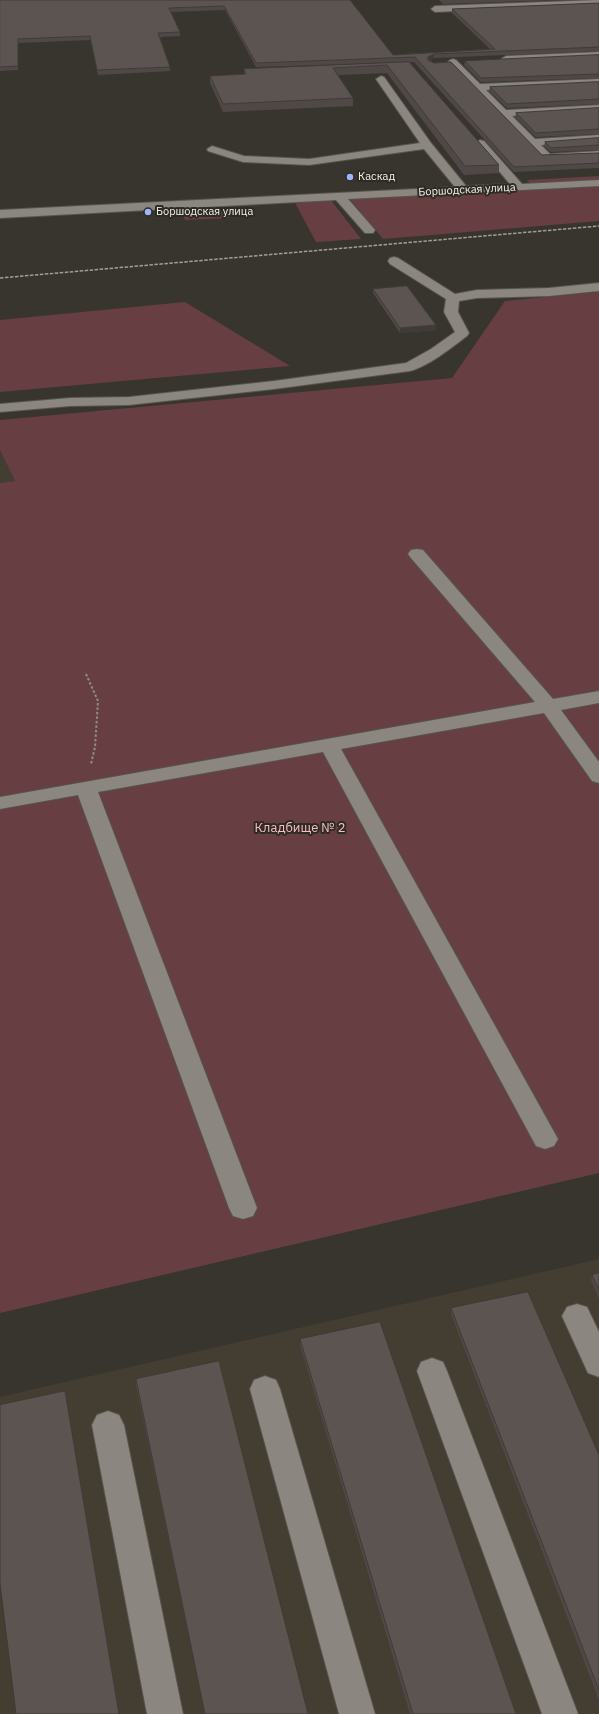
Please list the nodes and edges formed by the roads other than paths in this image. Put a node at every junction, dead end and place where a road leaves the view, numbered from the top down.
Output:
1 (557, 0) edge
2 (599, 2) edge
3 (526, 5) junction
4 (500, 6) junction
5 (435, 9) dead end
6 (581, 12) edge
7 (594, 55) edge
8 (499, 60) edge
9 (468, 61) edge
10 (599, 63) edge
11 (481, 73) edge
12 (465, 74) junction
13 (381, 79) edge
14 (599, 82) edge
15 (478, 87) junction
16 (490, 99) junction
17 (505, 99) edge
18 (599, 108) edge
19 (503, 113) junction
20 (532, 126) edge
21 (517, 127) junction
22 (473, 136) edge
23 (599, 138) edge
24 (532, 142) junction
25 (427, 145) junction
26 (212, 149) dead end
27 (599, 154) edge
28 (435, 182) dead end
29 (599, 183) edge
30 (519, 187) junction
31 (463, 190) junction
32 (362, 195) junction
33 (339, 196) junction
34 (0, 214) edge
35 (369, 230) dead end
36 (394, 261) dead end
37 (599, 287) edge
38 (453, 298) junction
39 (0, 408) edge
40 (417, 554) dead end
41 (599, 697) edge
42 (548, 706) junction
43 (329, 745) junction
44 (599, 777) edge
45 (86, 788) junction
46 (0, 803) edge
47 (545, 1139) dead end
48 (242, 1208) dead end
49 (577, 1316) dead end
50 (599, 1364) edge
51 (432, 1371) dead end
52 (264, 1389) dead end
53 (108, 1425) dead end
54 (165, 1714) edge
55 (357, 1714) edge
56 (560, 1714) edge

1 - 3 street
2 - 3 street
3 - 4 street
4 - 5 street
4 - 6 street
7 - 8 street
7 - 10 street
9 - 12 street
11 - 12 street
12 - 15 street
13 - 25 street
14 - 15 street
15 - 16 street
16 - 17 street
16 - 19 street
18 - 19 street
19 - 21 street
20 - 21 street
21 - 24 street
22 - 30 street
23 - 24 street
24 - 27 street
25 - 26 street
25 - 31 street
28 - 32 street
29 - 30 street, Боршодская улица
30 - 31 street, Боршодская улица
31 - 32 street, Боршодская улица
32 - 33 street, Боршодская улица
33 - 34 street, Боршодская улица
33 - 35 street
36 - 38 street
37 - 38 street
38 - 39 street
40 - 42 street
41 - 42 street
42 - 43 street
42 - 44 street
43 - 45 street
43 - 47 street
45 - 46 street
45 - 48 street
49 - 50 street
51 - 56 street
52 - 55 street
53 - 54 street

